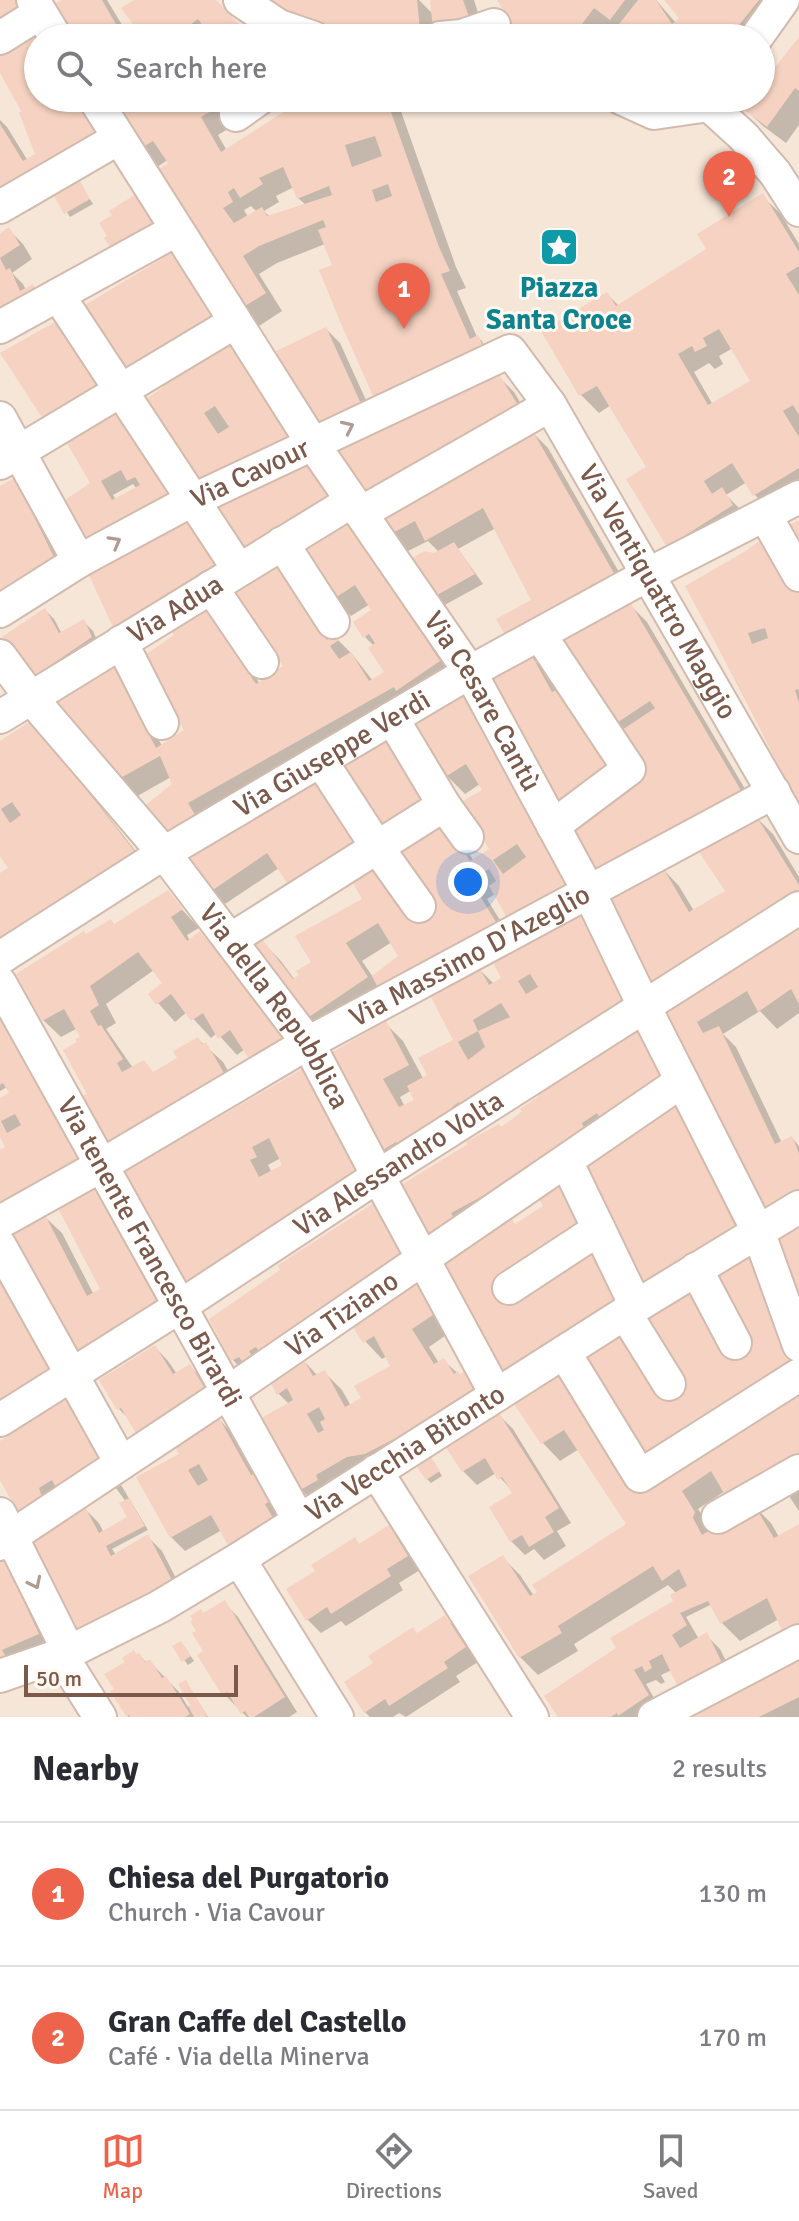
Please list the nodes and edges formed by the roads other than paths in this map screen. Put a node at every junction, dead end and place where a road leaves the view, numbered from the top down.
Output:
1 (240, 0) edge
2 (783, 0) edge
3 (276, 24) edge
4 (766, 24) edge
5 (24, 26) edge
6 (0, 38) edge
7 (103, 112) edge
8 (722, 112) edge
9 (119, 138) junction
10 (0, 207) edge
11 (799, 210) edge
12 (176, 230) junction
13 (58, 295) junction
14 (235, 322) junction
15 (0, 327) edge
16 (510, 351) joint
17 (121, 390) junction
18 (550, 405) junction
19 (0, 418) edge
20 (313, 444) junction
21 (10, 457) edge
22 (799, 497) edge
23 (193, 501) junction
24 (357, 507) junction
25 (765, 515) junction
26 (282, 543) junction
27 (79, 561) junction
28 (239, 570) junction
29 (649, 574) junction
30 (799, 575) edge
31 (211, 587) junction
32 (0, 611) edge
33 (333, 622) dead end
34 (540, 635) junction
35 (121, 642) junction
36 (0, 656) edge
37 (262, 662) dead end
38 (470, 672) junction
39 (31, 698) junction
40 (0, 717) edge
41 (392, 718) junction
42 (162, 723) dead end
43 (321, 761) junction
44 (774, 792) junction
45 (444, 805) junction
46 (553, 826) junction
47 (467, 837) dead end
48 (799, 837) edge
49 (377, 847) junction
50 (164, 853) junction
51 (589, 892) junction
52 (419, 906) dead end
53 (799, 908) edge
54 (230, 940) junction
55 (0, 958) edge
56 (0, 983) edge
57 (644, 1006) junction
58 (308, 1043) junction
59 (682, 1081) junction
60 (566, 1161) junction
61 (102, 1165) junction
62 (378, 1176) junction
63 (799, 1207) edge
64 (0, 1222) edge
65 (599, 1229) junction
66 (758, 1231) junction
67 (0, 1246) edge
68 (424, 1260) junction
69 (696, 1269) junction
70 (509, 1288) dead end
71 (179, 1307) junction
72 (630, 1310) junction
73 (735, 1343) dead end
74 (799, 1345) edge
75 (564, 1352) junction
76 (72, 1375) junction
77 (799, 1375) edge
78 (669, 1384) dead end
79 (227, 1393) junction
80 (496, 1394) junction
81 (0, 1420) edge
82 (121, 1463) junction
83 (376, 1471) junction
84 (799, 1471) edge
85 (718, 1517) dead end
86 (299, 1520) junction
87 (4, 1531) edge
88 (239, 1559) junction
89 (799, 1641) edge
90 (65, 1653) junction
91 (0, 1676) edge
92 (100, 1717) edge
93 (337, 1717) edge
94 (532, 1717) edge
95 (654, 1717) edge

1 - 3 street
2 - 4 street
5 - 6 street
7 - 9 street, Via Cesare Cantù
8 - 11 street
9 - 10 street
9 - 12 street, Via Cesare Cantù
12 - 13 street
12 - 14 street, Via Cesare Cantù
13 - 15 street
13 - 17 street
14 - 17 street
14 - 20 street, Via Cesare Cantù
16 - 18 street, Via Ventiquattro Maggio
20 -> 16 street, Via Cavour
17 - 21 street
17 - 23 street
18 - 24 street, Via Adua
18 - 29 street, Via Ventiquattro Maggio
19 - 21 street
20 - 23 street, Via Cavour
20 - 24 street, Via Cesare Cantù
21 - 27 street
22 - 25 street, Via Giuseppe Verdi
27 -> 23 street, Via Cavour
23 - 28 street
24 - 26 street, Via Adua
24 - 38 street, Via Cesare Cantù
25 - 29 street, Via Giuseppe Verdi
25 - 30 street
26 - 28 street, Via Adua
26 - 33 street
27 - 32 street, Via Cavour
28 - 31 street, Via Adua
29 - 34 street, Via Giuseppe Verdi
29 - 44 street, Via Ventiquattro Maggio
31 - 35 street, Via Adua
31 - 37 street
34 - 38 street, Via Giuseppe Verdi
34 - 46 street
35 - 39 street, Via Adua
35 - 42 street
36 - 39 street, Via della Repubblica
38 - 41 street, Via Giuseppe Verdi
38 - 46 street, Via Cesare Cantù
39 - 40 street, Via Adua
39 - 50 street, Via della Repubblica
41 - 43 street, Via Giuseppe Verdi
41 - 45 street
43 - 49 street
43 - 50 street, Via Giuseppe Verdi
44 - 48 street, Via Ventiquattro Maggio
44 - 51 street, Via Massimo D'Azeglio
45 - 47 street
45 - 49 street
46 - 51 street, Via Cesare Cantù
49 - 52 street
49 - 54 street
50 - 54 street, Via della Repubblica
50 - 55 street, Via Giuseppe Verdi
51 - 57 street, Via Cesare Cantù
51 - 58 street, Via Massimo D'Azeglio
53 - 57 street, Via Alessandro Volta
54 - 58 street, Via della Repubblica
56 - 61 street, Via tenente Francesco Birardi
57 - 59 street, Via Cesare Cantù
57 - 62 street, Via Alessandro Volta
58 - 61 street, Via Massimo D'Azeglio
58 - 62 street, Via della Repubblica
59 - 60 street, Via Tiziano
59 - 66 street, Via Cesare Cantù
60 - 65 street
60 - 68 street, Via Tiziano
61 - 64 street, Via Massimo D'Azeglio
61 - 71 street, Via tenente Francesco Birardi
62 - 68 street, Via della Repubblica
62 - 71 street, Via Alessandro Volta
63 - 66 street, Via Vecchia Bitonto
65 - 70 street
65 - 72 street
66 - 69 street, Via Vecchia Bitonto
66 - 74 street, Via Cesare Cantù
67 - 76 street
68 - 79 street, Via Tiziano
68 - 80 street, Via della Repubblica
69 - 72 street, Via Vecchia Bitonto
69 - 73 street
71 - 76 street, Via Alessandro Volta
71 - 79 street, Via tenente Francesco Birardi
72 - 75 street, Via Vecchia Bitonto
72 - 78 street
75 - 77 street
75 - 80 street, Via Vecchia Bitonto
76 - 81 street, Via Alessandro Volta
76 - 82 street
79 - 82 street, Via Tiziano
79 - 86 street, Via tenente Francesco Birardi
80 - 83 street, Via Vecchia Bitonto
82 - 87 street, Via Tiziano
83 - 86 street, Via Vecchia Bitonto
83 - 94 street
84 - 85 street
86 - 88 street, Via Vecchia Bitonto
87 -> 90 street
88 - 90 street, Via Vecchia Bitonto
88 - 93 street
89 - 95 street
90 - 91 street, Via Vecchia Bitonto
90 - 92 street

